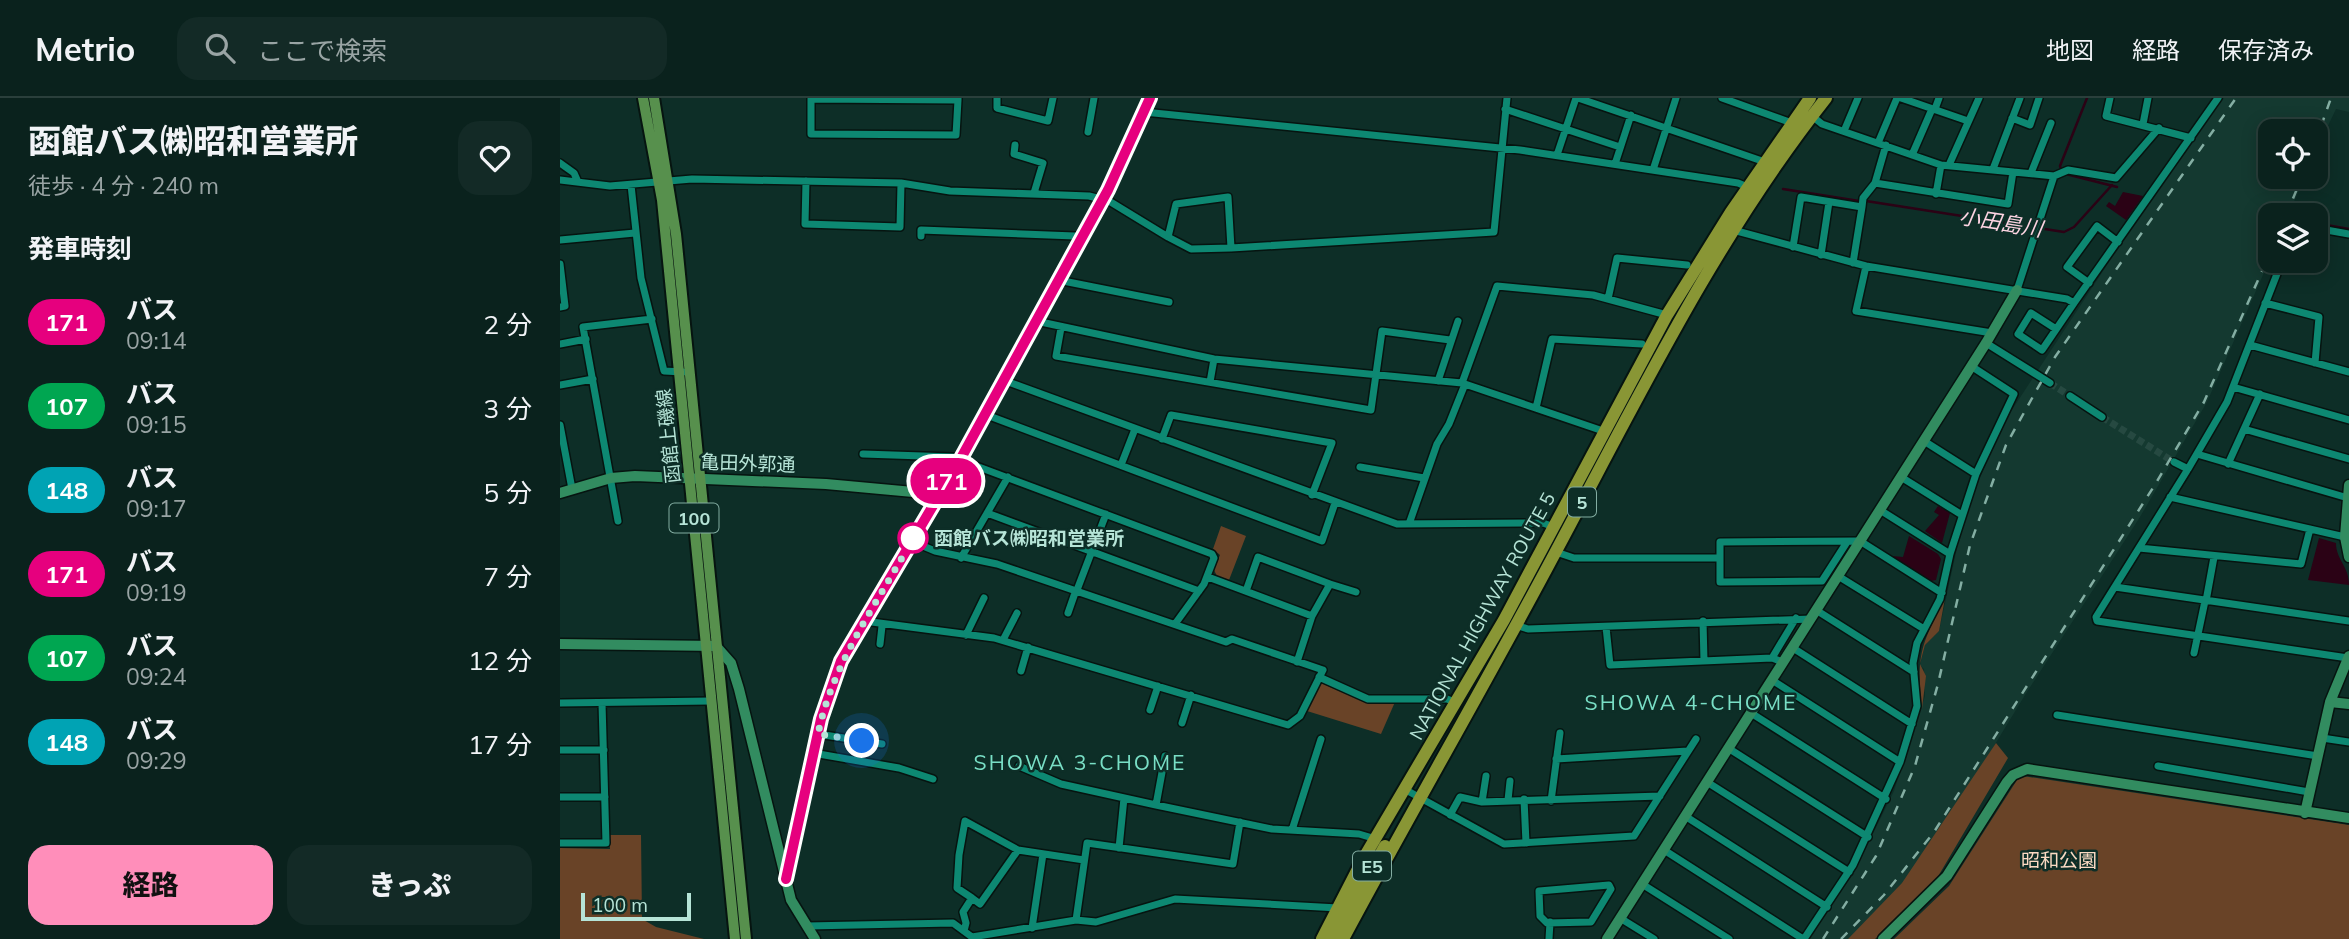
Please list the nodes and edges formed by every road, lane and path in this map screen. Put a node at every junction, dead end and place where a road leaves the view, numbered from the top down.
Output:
1 (652, 98) edge
2 (827, 98) edge
3 (998, 98) edge
4 (1053, 98) edge
5 (1094, 98) edge
6 (1150, 98) edge
7 (1507, 98) edge
8 (1577, 98) edge
9 (1676, 98) edge
10 (1722, 98) edge
11 (1810, 98) edge
12 (1826, 98) edge
13 (1858, 98) edge
14 (1900, 98) edge
15 (1939, 98) edge
16 (1979, 98) edge
17 (2020, 98) edge
18 (2039, 98) edge
19 (2110, 98) edge
20 (2148, 98) edge
21 (2218, 98) edge
22 (958, 99) edge
23 (1505, 109) junction
24 (1933, 109) junction
25 (1144, 111) junction
26 (1631, 115) junction
27 (1812, 116) junction
28 (2012, 118) junction
29 (1968, 121) junction
30 (1792, 123) junction
31 (2051, 123) dead end
32 (2143, 124) junction
33 (1667, 127) junction
34 (2160, 128) junction
35 (1566, 129) junction
36 (1844, 131) junction
37 (1088, 132) dead end
38 (2191, 138) junction
39 (1882, 144) junction
40 (1015, 145) dead end
41 (1620, 147) junction
42 (1503, 149) junction
43 (1557, 155) junction
44 (1912, 155) junction
45 (1765, 162) junction
46 (560, 163) edge
47 (1615, 164) junction
48 (1945, 165) junction
49 (1993, 169) junction
50 (1653, 170) junction
51 (2013, 172) junction
52 (2031, 173) junction
53 (2059, 173) junction
54 (560, 180) edge
55 (806, 181) junction
56 (578, 182) junction
57 (664, 182) junction
58 (901, 183) junction
59 (1875, 183) junction
60 (631, 185) junction
61 (1754, 190) junction
62 (1034, 193) junction
63 (1937, 194) junction
64 (1103, 199) junction
65 (1829, 202) junction
66 (1862, 207) junction
67 (1728, 228) junction
68 (2328, 230) edge
69 (635, 233) junction
70 (2349, 234) edge
71 (920, 236) dead end
72 (1075, 236) dead end
73 (1168, 237) junction
74 (560, 240) edge
75 (2118, 242) junction
76 (1793, 247) junction
77 (1231, 248) junction
78 (1821, 255) junction
79 (1853, 262) junction
80 (560, 264) edge
81 (1687, 265) dead end
82 (1866, 266) junction
83 (560, 271) edge
84 (2277, 273) edge
85 (1058, 280) junction
86 (2089, 283) junction
87 (2017, 290) junction
88 (1608, 299) junction
89 (1169, 302) dead end
90 (2074, 303) junction
91 (2265, 303) junction
92 (560, 307) edge
93 (1667, 315) junction
94 (652, 319) junction
95 (1036, 321) junction
96 (1458, 321) dead end
97 (1061, 328) junction
98 (2056, 329) junction
99 (1992, 333) junction
100 (586, 339) junction
101 (1450, 340) junction
102 (1986, 343) junction
103 (560, 344) edge
104 (1642, 344) dead end
105 (2250, 345) junction
106 (1214, 359) junction
107 (2315, 363) junction
108 (1971, 366) junction
109 (683, 372) junction
110 (2349, 372) edge
111 (1377, 375) junction
112 (593, 379) junction
113 (1003, 380) junction
114 (1438, 381) junction
115 (1210, 382) junction
116 (2050, 383) tunnel mouth
117 (1463, 384) junction
118 (560, 385) edge
119 (2233, 387) junction
120 (2260, 394) junction
121 (2070, 396) tunnel mouth
122 (1536, 408) junction
123 (984, 414) junction
124 (2102, 417) tunnel mouth
125 (2349, 420) edge
126 (560, 425) edge
127 (1135, 429) junction
128 (2244, 429) junction
129 (1611, 434) junction
130 (1162, 439) junction
131 (1924, 441) junction
132 (863, 454) dead end
133 (2197, 454) junction
134 (956, 458) junction
135 (2349, 459) edge
136 (2174, 462) tunnel mouth
137 (2228, 464) junction
138 (1121, 465) junction
139 (1360, 467) dead end
140 (2188, 469) junction
141 (1976, 474) junction
142 (1008, 477) junction
143 (1902, 477) junction
144 (611, 478) junction
145 (1424, 478) junction
146 (695, 479) junction
147 (2349, 485) edge
148 (572, 489) junction
149 (560, 493) edge
150 (1312, 495) junction
151 (2171, 497) junction
152 (937, 498) junction
153 (2348, 498) edge
154 (1335, 503) junction
155 (1880, 510) junction
156 (987, 513) junction
157 (1106, 514) junction
158 (1962, 514) junction
159 (618, 521) dead end
160 (1409, 524) junction
161 (1554, 527) junction
162 (2310, 529) junction
163 (2345, 537) junction
164 (911, 541) junction
165 (1860, 541) junction
166 (1847, 542) junction
167 (2139, 548) junction
168 (1092, 551) junction
169 (1556, 552) junction
170 (1950, 554) junction
171 (2349, 556) edge
172 (2214, 557) junction
173 (961, 558) junction
174 (1720, 558) junction
175 (1208, 577) junction
176 (1836, 579) junction
177 (1822, 581) junction
178 (1330, 584) junction
179 (2115, 587) junction
180 (1077, 590) junction
181 (1199, 591) junction
182 (1246, 591) junction
183 (1356, 592) dead end
184 (1942, 593) junction
185 (984, 598) dead end
186 (2205, 601) junction
187 (1017, 613) dead end
188 (1068, 614) dead end
189 (1813, 615) junction
190 (1312, 616) junction
191 (1796, 618) junction
192 (864, 621) junction
193 (1703, 621) junction
194 (2349, 621) edge
195 (1510, 623) junction
196 (1175, 624) junction
197 (882, 625) junction
198 (1606, 627) junction
199 (1924, 629) junction
200 (966, 635) junction
201 (2197, 638) junction
202 (1003, 640) junction
203 (560, 644) edge
204 (880, 644) dead end
205 (711, 646) junction
206 (1028, 647) junction
207 (1793, 648) junction
208 (2194, 653) dead end
209 (1772, 658) junction
210 (2348, 659) edge
211 (1704, 661) junction
212 (1297, 662) junction
213 (1783, 662) junction
214 (1021, 671) dead end
215 (1914, 672) junction
216 (1319, 677) junction
217 (1772, 680) junction
218 (1158, 685) junction
219 (1191, 695) junction
220 (711, 701) junction
221 (603, 702) junction
222 (2330, 702) junction
223 (560, 703) edge
224 (1458, 703) junction
225 (2349, 704) edge
226 (1150, 710) dead end
227 (1751, 713) junction
228 (2057, 715) dead end
229 (1182, 723) dead end
230 (1912, 724) junction
231 (1560, 733) dead end
232 (818, 734) junction
233 (2322, 738) junction
234 (1321, 740) dead end
235 (1696, 740) dead end
236 (2349, 742) edge
237 (882, 744) dead end
238 (1728, 748) junction
239 (560, 750) edge
240 (604, 750) junction
241 (1688, 751) junction
242 (813, 753) junction
243 (1165, 756) dead end
244 (2318, 756) junction
245 (1556, 759) junction
246 (1900, 762) junction
247 (1019, 766) dead end
248 (2158, 766) dead end
249 (1486, 776) dead end
250 (933, 779) dead end
251 (1510, 781) dead end
252 (1707, 782) junction
253 (1406, 790) junction
254 (2309, 792) junction
255 (1660, 796) junction
256 (560, 797) edge
257 (605, 797) junction
258 (1124, 798) junction
259 (1420, 798) junction
260 (1524, 799) junction
261 (1885, 799) junction
262 (1508, 800) junction
263 (1551, 801) junction
264 (1482, 802) junction
265 (1156, 805) junction
266 (2305, 813) junction
267 (1450, 815) junction
268 (1685, 816) junction
269 (2349, 818) edge
270 (1240, 822) junction
271 (1292, 830) junction
272 (1868, 837) junction
273 (1381, 842) junction
274 (560, 843) edge
275 (1526, 843) junction
276 (1119, 848) junction
277 (1018, 850) junction
278 (1664, 850) junction
279 (1043, 854) junction
280 (1084, 860) junction
281 (1849, 872) junction
282 (786, 879) junction
283 (1642, 884) junction
284 (972, 898) junction
285 (1827, 906) junction
286 (1347, 912) junction
287 (1620, 918) junction
288 (1076, 920) junction
289 (1550, 922) junction
290 (807, 926) junction
291 (1032, 928) junction
292 (964, 932) junction
293 (735, 939) edge
294 (746, 939) edge
295 (815, 939) edge
296 (1322, 939) edge
297 (1333, 939) edge
298 (1343, 939) edge
299 (1549, 939) edge
300 (1607, 939) edge
301 (1654, 939) edge
302 (1729, 939) edge
303 (1803, 939) edge
304 (1883, 939) edge

1 - 57 main road, 函館上磯線 / 100
2 - 22 street
2 - 22 street
3 - 4 street
5 - 37 street
6 - 25 street
7 - 23 street
8 - 26 street
8 - 35 street
9 - 33 street
10 - 30 street
11 - 30 highway, NATIONAL HIGHWAY ROUTE 5 / 5
12 - 27 highway, NATIONAL HIGHWAY ROUTE 5 / 5
13 - 36 street
14 - 24 street
14 - 39 street
15 - 24 street
16 - 29 street
17 - 28 street
18 - 28 street
19 - 32 street
20 - 32 street
21 - 38 street
23 - 35 street
23 - 42 street
24 - 29 street
24 - 44 street
25 - 42 street
25 - 64 street
26 - 33 street
26 - 41 street
27 - 36 street
27 - 61 highway, NATIONAL HIGHWAY ROUTE 5 / 5
28 - 49 street
29 - 48 street
30 - 45 highway, NATIONAL HIGHWAY ROUTE 5 / 5
31 - 52 street
32 - 34 street
33 - 45 street
33 - 50 street
34 - 38 street
34 - 53 street
35 - 41 street
35 - 43 street
36 - 39 street
38 - 75 street
39 - 44 street
39 - 59 street
40 - 62 street
41 - 47 street
42 - 43 street
42 - 77 street
43 - 47 street
44 - 48 street
45 - 61 highway, NATIONAL HIGHWAY ROUTE 5 / 5
46 - 56 street
47 - 50 street
48 - 49 street
48 - 63 street
49 - 51 street
50 - 61 street
51 - 52 street
51 - 63 street
52 - 53 street
53 - 87 street
54 - 56 street
55 - 57 street
55 - 58 street
55 - 58 street
56 - 60 street
57 - 60 street
57 - 109 main road, 函館上磯線 / 100
58 - 62 street
59 - 63 street
59 - 66 street
60 - 69 street
61 - 67 highway, NATIONAL HIGHWAY ROUTE 5 / 5
62 - 64 street
64 - 73 street
64 - 85 street
65 - 66 street
65 - 76 street
65 - 78 street
66 - 79 street
67 - 76 street
67 - 93 highway, NATIONAL HIGHWAY ROUTE 5 / 5
67 - 129 highway, NATIONAL HIGHWAY ROUTE 5 / 5
68 - 70 street
69 - 74 street
69 - 94 street
71 - 72 street
73 - 77 street
73 - 77 street
75 - 86 street
75 - 86 street
76 - 78 street
78 - 79 street
79 - 82 street
80 - 83 street
81 - 88 street
82 - 87 street
82 - 99 street
83 - 92 street
84 - 91 street
85 - 89 street
85 - 95 street
86 - 90 street
87 - 90 street
87 - 99 street
88 - 93 street
88 - 117 street
90 - 98 street
91 - 105 street
91 - 107 street
93 - 129 highway, NATIONAL HIGHWAY ROUTE 5 / 5
94 - 100 street
94 - 109 street
95 - 97 street
95 - 113 street
96 - 101 street
97 - 106 street
97 - 115 street
98 - 98 street
99 - 102 street
100 - 103 street
100 - 112 street
101 - 111 street
101 - 114 street
102 - 108 street
102 - 116 street
104 - 122 street
105 - 107 street
105 - 119 street
106 - 111 street
106 - 115 street
107 - 110 street
108 - 131 street
108 - 141 street
109 - 146 main road, 函館上磯線 / 100
111 - 114 street
111 - 115 street
112 - 118 street
112 - 144 street
113 - 123 street
113 - 127 street
114 - 117 street
117 - 122 street
117 - 145 street
119 - 120 street
119 - 133 street
120 - 125 street
120 - 128 street
121 - 124 street
122 - 129 street
123 - 134 street
123 - 138 street
126 - 148 street
127 - 130 street
127 - 138 street
128 - 135 street
128 - 137 street
129 - 161 highway, NATIONAL HIGHWAY ROUTE 5 / 5
129 - 169 highway, NATIONAL HIGHWAY ROUTE 5 / 5
130 - 150 street
130 - 150 street
131 - 141 street
131 - 143 street
132 - 134 street
133 - 137 street
133 - 140 street
134 - 142 street
134 - 152 street
136 - 140 street
137 - 153 street
138 - 154 street
139 - 145 street
140 - 151 street
141 - 158 street
142 - 156 street
142 - 157 street
143 - 155 street
143 - 158 street
144 - 146 street, 亀田外郭通
144 - 148 street, 亀田外郭通
144 - 159 street
145 - 160 street
146 - 152 street, 亀田外郭通
146 - 205 main road, 函館上磯線 / 100
147 - 153 street
148 - 149 street, 亀田外郭通
150 - 154 street
151 - 162 street
151 - 167 street
152 - 164 street
153 - 163 street
154 - 160 street
155 - 165 street
155 - 170 street
156 - 168 street
156 - 173 street
157 - 168 street
157 - 175 street
158 - 170 street
160 - 161 street
161 - 195 highway, NATIONAL HIGHWAY ROUTE 5 / 5
162 - 163 street
162 - 172 street
163 - 171 street
164 - 173 street
164 - 192 street
165 - 166 street
165 - 176 street
165 - 184 street
166 - 174 street
166 - 177 street
167 - 172 street
167 - 179 street
168 - 180 street
168 - 181 street
169 - 174 street
169 - 195 highway, NATIONAL HIGHWAY ROUTE 5 / 5
170 - 184 street
172 - 186 street
173 - 180 street
174 - 177 street
175 - 181 street
175 - 182 street
176 - 177 street
176 - 189 street
176 - 199 street
178 - 182 street
178 - 183 street
178 - 190 street
179 - 186 street
179 - 201 street
180 - 188 street
180 - 196 street
181 - 196 street
182 - 190 street
184 - 199 street
185 - 200 street
186 - 194 street
186 - 201 street
187 - 202 street
189 - 191 street
189 - 207 street
189 - 215 street
190 - 212 street
191 - 193 street
191 - 209 street
192 - 197 street
192 - 232 street
193 - 198 street
193 - 211 street
195 - 198 street
195 - 224 highway, NATIONAL HIGHWAY ROUTE 5 / 5
195 - 259 highway, NATIONAL HIGHWAY ROUTE 5 / 5
196 - 212 street
197 - 200 street
197 - 204 street
198 - 211 street
199 - 215 street
200 - 202 street
201 - 208 street
201 - 210 street
202 - 206 street
203 - 205 street
205 - 220 main road, 函館上磯線 / 100
205 - 282 street
205 - 294 main road, 函館上磯線 / 100
206 - 214 street
206 - 218 street
207 - 213 street
207 - 230 street
209 - 211 street
209 - 213 street
210 - 222 street
212 - 216 street
213 - 217 street
215 - 230 street
216 - 219 street
216 - 224 street
217 - 227 street
217 - 246 street
218 - 219 street
218 - 226 street
219 - 229 street
220 - 221 street
220 - 293 main road, 函館上磯線 / 100
221 - 223 street
221 - 240 street
222 - 225 street
222 - 233 street
224 - 253 highway, NATIONAL HIGHWAY ROUTE 5 / 5
227 - 238 street
227 - 261 street
228 - 244 street
230 - 246 street
231 - 245 street
232 - 237 street
232 - 242 street
233 - 236 street
233 - 244 street
234 - 271 street
235 - 241 street
238 - 252 street
238 - 272 street
239 - 240 street
240 - 257 street
241 - 245 street
241 - 255 street
242 - 250 street
242 - 282 street
243 - 265 street
244 - 254 street
245 - 263 street
246 - 261 street
247 - 258 street
248 - 254 street
249 - 264 street
251 - 262 street
252 - 268 street
252 - 281 street
253 - 259 street
253 - 273 highway, NATIONAL HIGHWAY ROUTE 5 / 5
254 - 266 street
255 - 263 street
255 - 275 street
256 - 257 street
257 - 274 street
258 - 265 street
258 - 276 street
259 - 267 street
259 - 273 highway, E5
259 - 286 highway, NATIONAL HIGHWAY ROUTE 5 / 5
260 - 262 street
260 - 263 street
260 - 275 street
261 - 272 street
262 - 264 street
264 - 267 street
265 - 270 street
266 - 269 street
266 - 304 street
267 - 275 street
268 - 278 street
268 - 285 street
270 - 271 street
270 - 276 street
271 - 273 street
272 - 281 street
273 - 286 highway, E5
276 - 280 street
277 - 279 street
277 - 284 street
277 - 284 street
278 - 283 street
278 - 303 street
279 - 280 street
279 - 291 street
280 - 288 street
281 - 285 street
282 - 290 street
283 - 287 street
283 - 302 street
284 - 292 street
285 - 303 street
286 - 288 street
286 - 296 highway, NATIONAL HIGHWAY ROUTE 5 / 5
286 - 297 highway, E5
286 - 298 highway, NATIONAL HIGHWAY ROUTE 5 / 5
287 - 300 street
287 - 301 street
288 - 291 street
289 - 289 street
289 - 299 street
290 - 292 street
290 - 295 street
291 - 292 street

